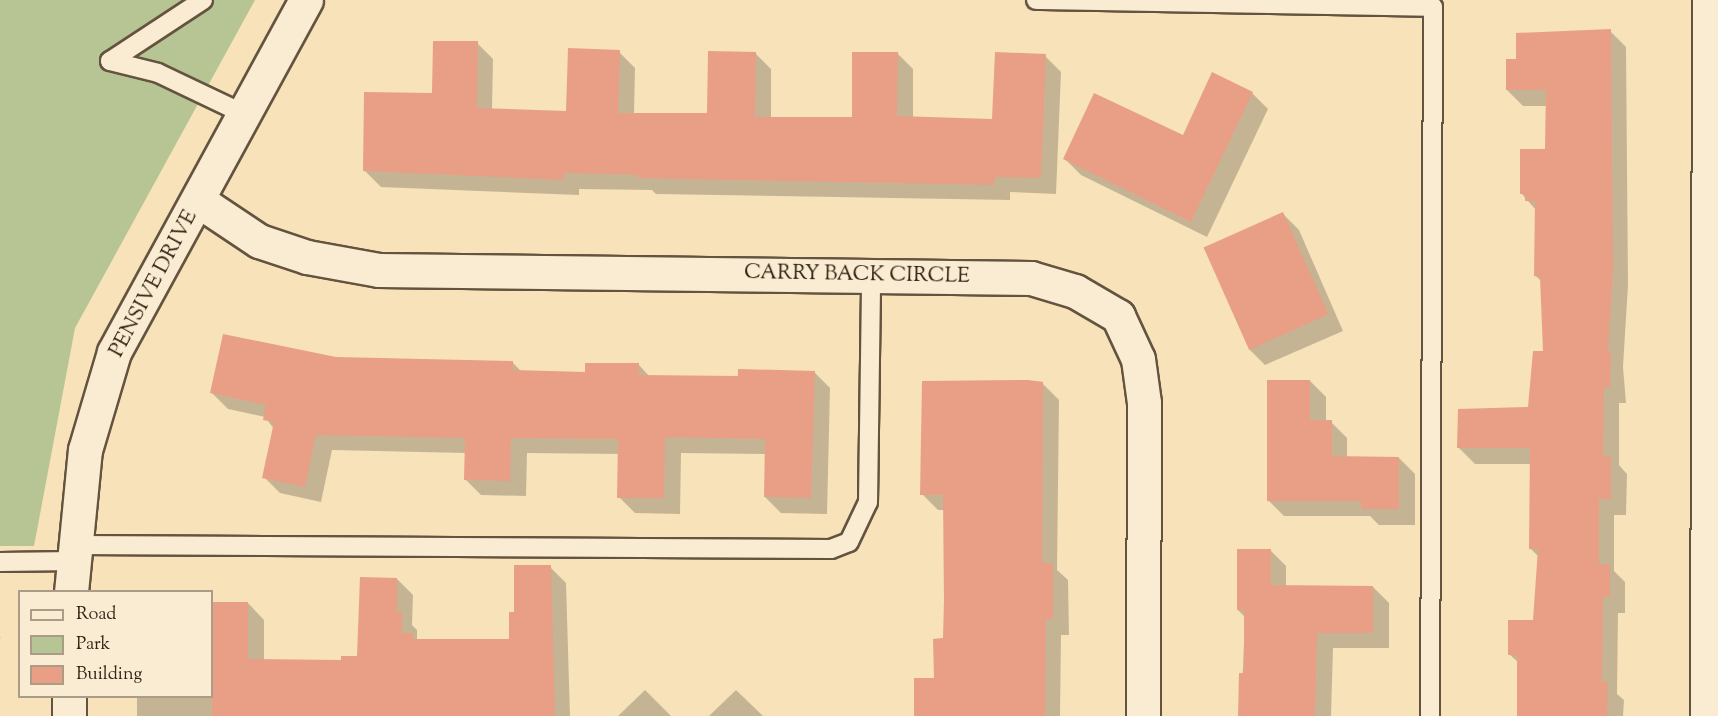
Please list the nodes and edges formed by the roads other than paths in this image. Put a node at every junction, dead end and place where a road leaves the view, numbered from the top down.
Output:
1 (203, 0) edge
2 (306, 0) edge
3 (1036, 0) edge
4 (1709, 0) edge
5 (1433, 4) edge
6 (246, 115) junction
7 (199, 201) junction
8 (871, 275) junction
9 (0, 562) edge
10 (74, 566) edge
11 (69, 698) edge
12 (69, 716) edge
13 (1143, 716) edge
14 (1430, 716) edge
15 (1707, 716) edge

1 - 6 lane
2 - 6 street, PENSIVE DRIVE
3 - 5 lane
4 - 15 street
5 - 14 lane
6 - 7 street, PENSIVE DRIVE
7 - 8 street, CARRY BACK CIRCLE
7 - 10 street, PENSIVE DRIVE
8 - 10 lane
8 - 13 street, CARRY BACK CIRCLE
9 - 10 lane
11 - 12 street

